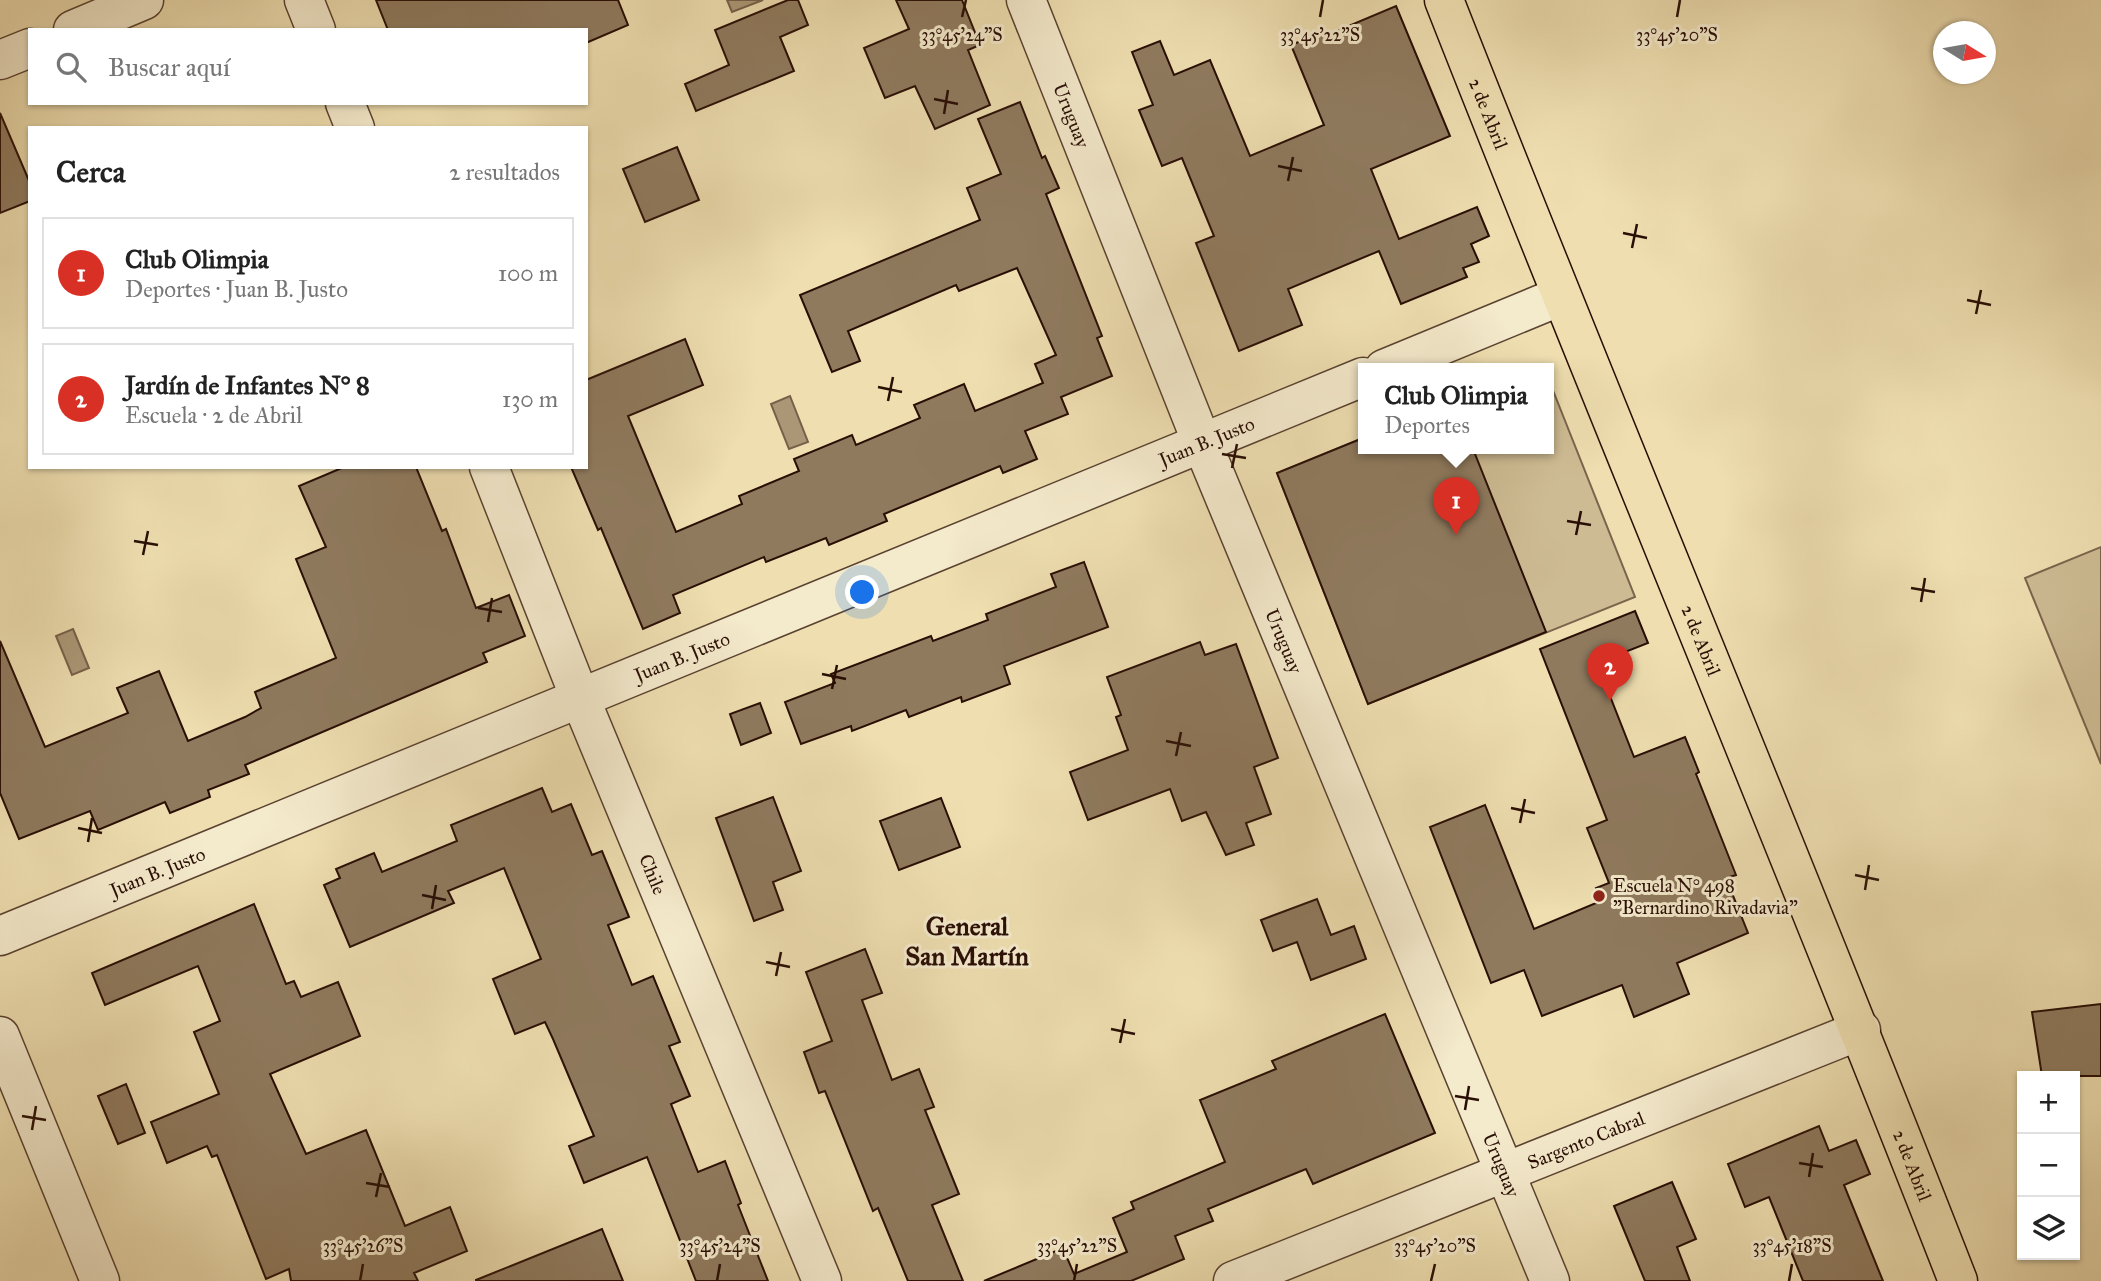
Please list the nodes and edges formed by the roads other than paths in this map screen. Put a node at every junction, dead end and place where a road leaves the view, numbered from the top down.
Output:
1 (145, 0) edge
2 (304, 0) edge
3 (1026, 0) edge
4 (1444, 0) edge
5 (78, 28) edge
6 (315, 28) edge
7 (28, 49) edge
8 (0, 60) edge
9 (346, 105) edge
10 (354, 126) edge
11 (1561, 296) junction
12 (1399, 363) edge
13 (1358, 379) edge
14 (1202, 443) junction
15 (490, 469) edge
16 (580, 698) junction
17 (0, 936) edge
18 (1860, 1030) junction
19 (0, 1036) edge
20 (1506, 1169) junction
21 (100, 1281) edge
22 (822, 1281) edge
23 (1234, 1281) edge
24 (1550, 1281) edge
25 (1958, 1281) edge

1 - 5 street
2 - 6 street
3 - 14 street, Uruguay
4 - 11 main road, 2 de Abril
7 - 8 street
9 - 10 street
11 - 12 street
11 - 18 main road, 2 de Abril
13 - 14 street, Juan B. Justo
14 - 16 street, Juan B. Justo
14 - 20 street, Uruguay
15 - 16 street, Chile
16 - 17 street, Juan B. Justo
16 - 22 street, Chile
18 - 20 street, Sargento Cabral
18 - 25 main road, 2 de Abril
19 - 21 street
20 - 23 street, Sargento Cabral
20 - 24 street, Uruguay

